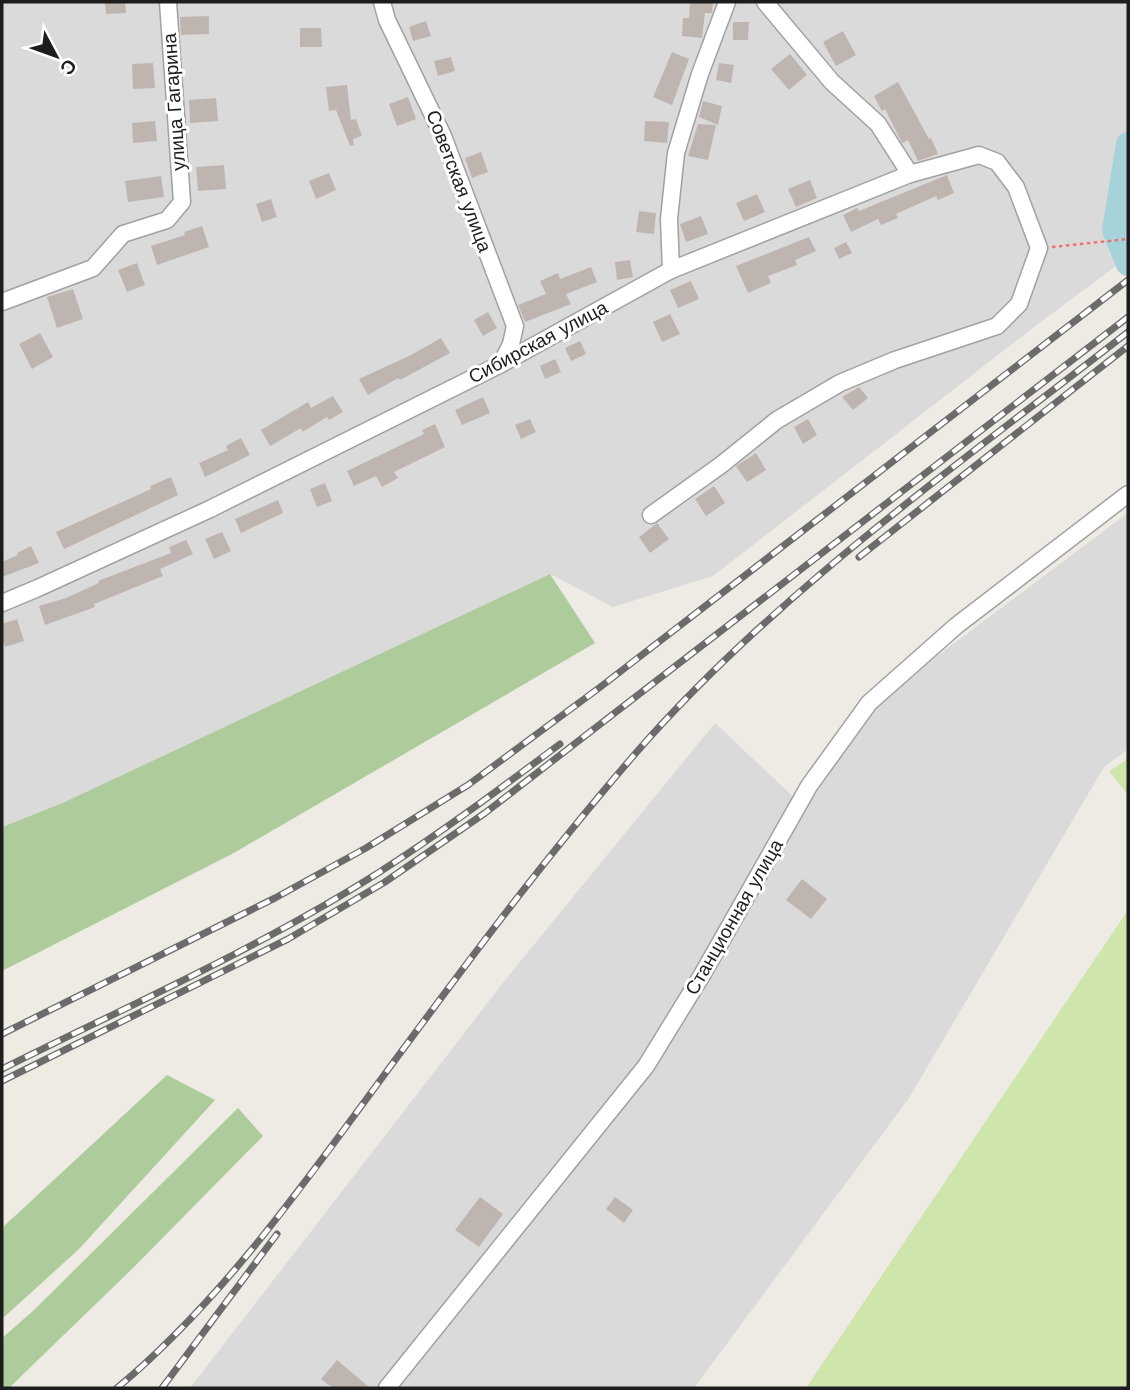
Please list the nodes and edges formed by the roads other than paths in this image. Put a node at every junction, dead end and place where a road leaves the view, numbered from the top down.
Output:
1 (168, 2) edge
2 (382, 2) edge
3 (727, 2) edge
4 (765, 2) edge
5 (910, 174) junction
6 (671, 270) junction
7 (2, 302) edge
8 (501, 364) junction
9 (1128, 494) edge
10 (651, 515) dead end
11 (2, 603) edge
12 (387, 1388) edge

1 - 7 street, улица Гагарина
2 - 8 street, Советская улица
3 - 6 street
4 - 5 street
5 - 6 street, Сибирская улица
5 - 10 street, Сибирская улица
6 - 8 street, Сибирская улица
8 - 11 street, Сибирская улица
9 - 12 street, Станционная улица

